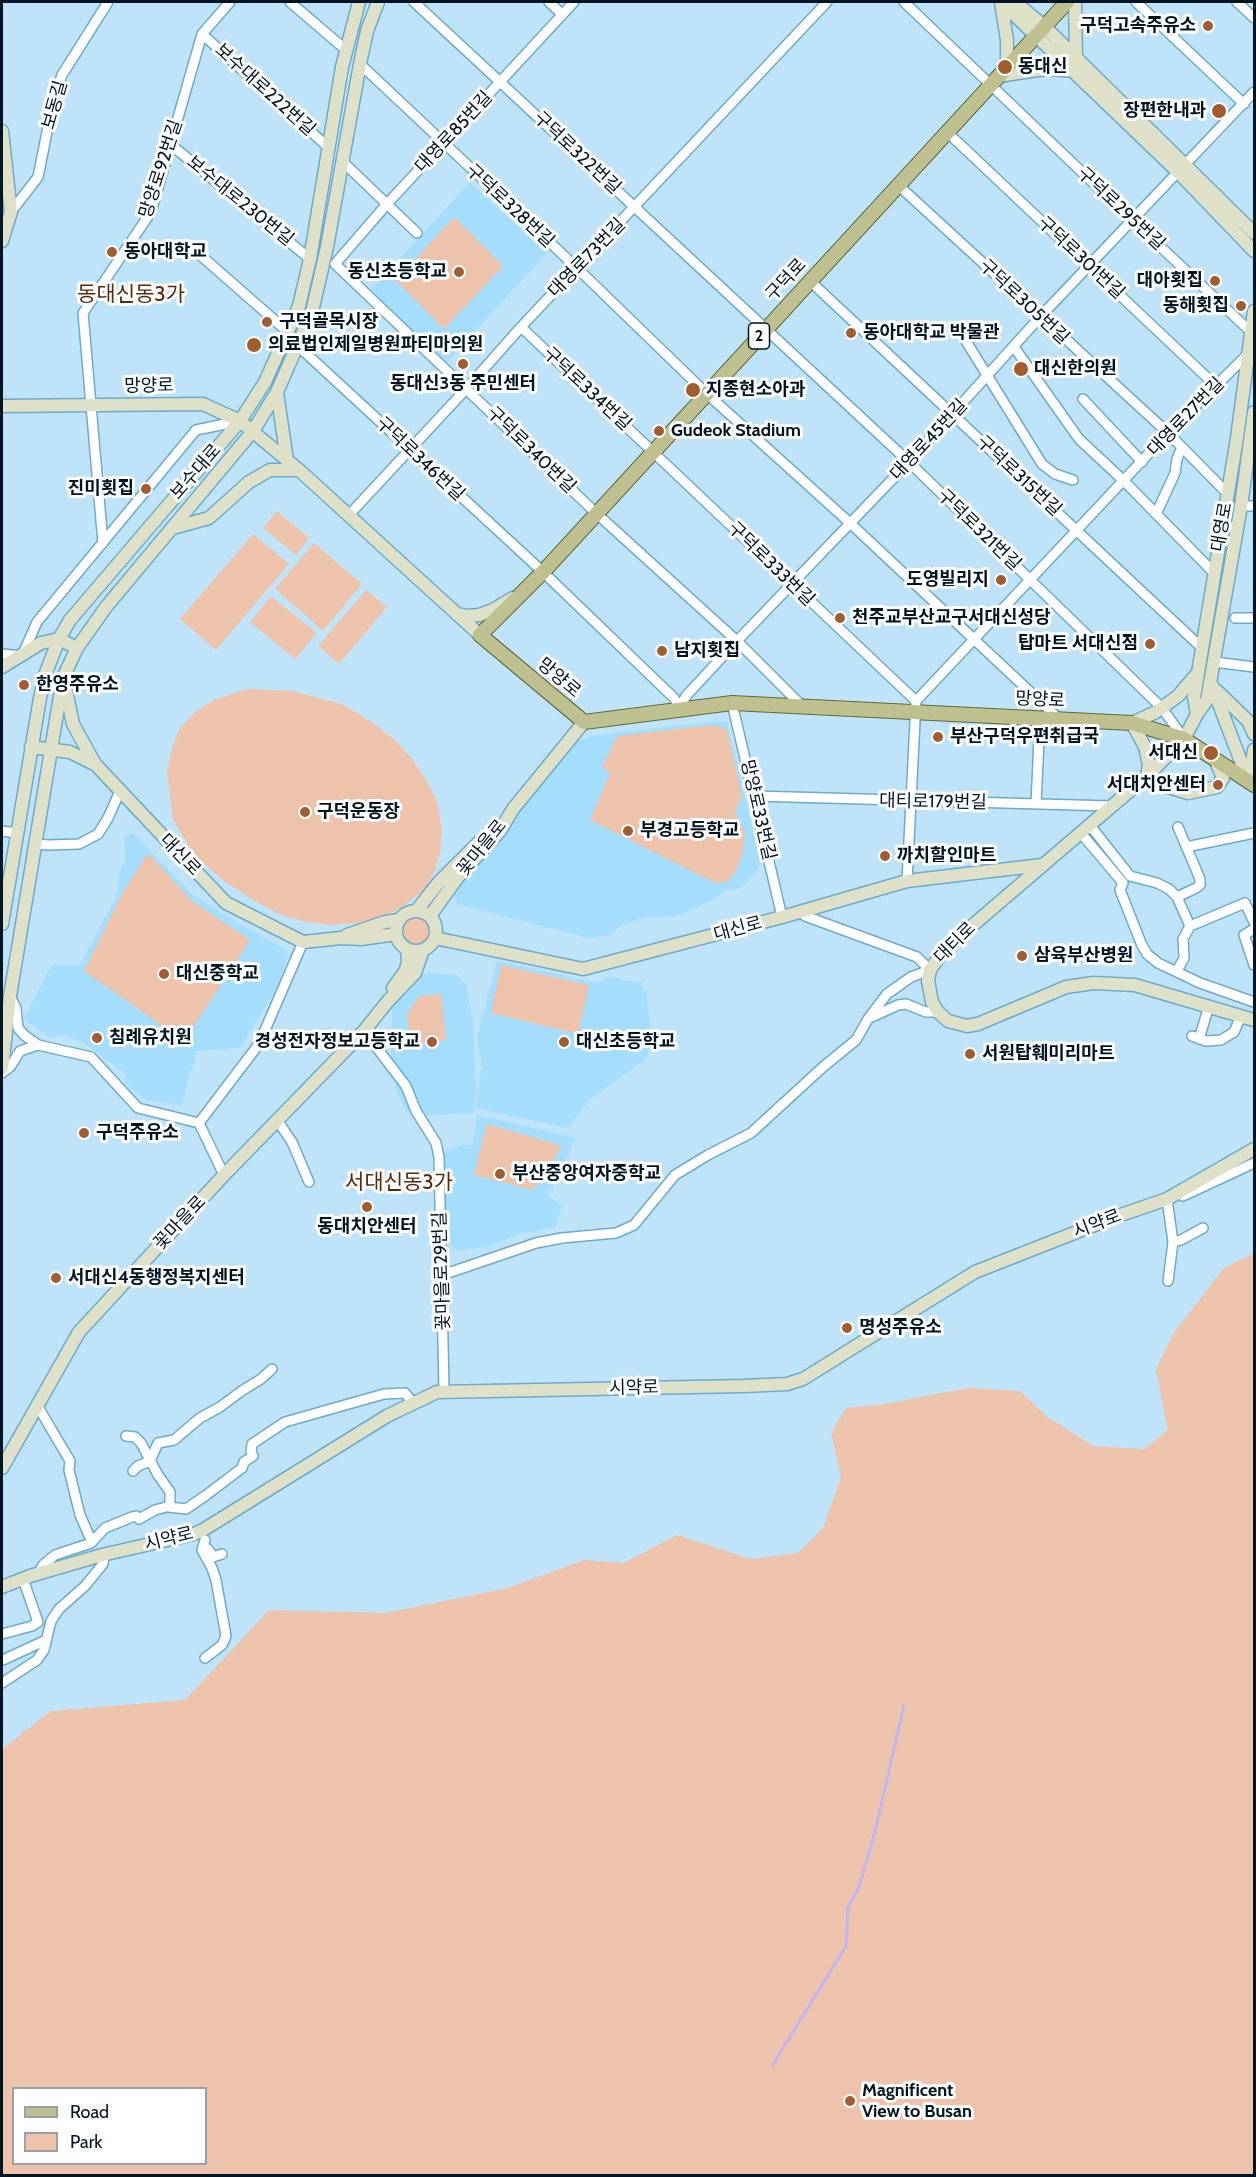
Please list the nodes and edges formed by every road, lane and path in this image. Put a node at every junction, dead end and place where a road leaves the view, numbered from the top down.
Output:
1 (108, 2) edge
2 (230, 2) edge
3 (291, 2) edge
4 (359, 2) edge
5 (378, 2) edge
6 (414, 2) edge
7 (549, 2) edge
8 (574, 2) edge
9 (827, 2) edge
10 (904, 2) edge
11 (1001, 2) edge
12 (1015, 2) edge
13 (1068, 2) edge
14 (1075, 2) edge
15 (1136, 2) edge
16 (1237, 2) edge
17 (562, 14) junction
18 (1254, 18) edge
19 (1040, 31) junction
20 (202, 34) junction
21 (346, 50) junction
22 (1076, 58) junction
23 (360, 64) junction
24 (1075, 72) junction
25 (999, 76) junction
26 (500, 81) junction
27 (1254, 92) edge
28 (1244, 104) junction
29 (2, 131) edge
30 (947, 132) junction
31 (171, 144) junction
32 (442, 144) junction
33 (328, 147) junction
34 (342, 161) junction
35 (1182, 170) junction
36 (898, 185) junction
37 (387, 204) junction
38 (636, 207) junction
39 (11, 212) junction
40 (1131, 219) junction
41 (417, 232) dead end
42 (1254, 233) edge
43 (2, 241) edge
44 (312, 243) junction
45 (327, 247) junction
46 (1254, 251) edge
47 (199, 254) dead end
48 (310, 259) junction
49 (329, 263) junction
50 (1089, 265) junction
51 (577, 268) junction
52 (810, 281) junction
53 (1254, 311) edge
54 (1040, 317) junction
55 (521, 327) junction
56 (765, 329) junction
57 (288, 332) junction
58 (1253, 332) edge
59 (961, 333) dead end
60 (298, 346) junction
61 (1014, 347) junction
62 (1248, 354) junction
63 (987, 377) junction
64 (1215, 385) junction
65 (467, 388) junction
66 (277, 392) junction
67 (706, 393) junction
68 (1083, 399) dead end
69 (91, 405) junction
70 (2, 406) edge
71 (1254, 412) edge
72 (953, 414) junction
73 (240, 421) junction
74 (253, 431) junction
75 (1168, 433) junction
76 (1182, 447) junction
77 (409, 450) junction
78 (653, 451) junction
79 (287, 460) junction
80 (909, 462) junction
81 (1142, 462) junction
82 (299, 470) junction
83 (1073, 480) dead end
84 (1124, 480) junction
85 (1228, 494) junction
86 (1240, 506) junction
87 (1254, 506) edge
88 (596, 513) junction
89 (1156, 514) junction
90 (348, 516) junction
91 (850, 523) junction
92 (173, 528) junction
93 (1077, 530) junction
94 (103, 543) junction
95 (543, 572) junction
96 (1214, 573) junction
97 (1030, 579) junction
98 (792, 584) junction
99 (522, 593) junction
100 (457, 614) junction
101 (1235, 618) dead end
102 (1254, 618) edge
103 (480, 635) junction
104 (59, 639) junction
105 (973, 640) junction
106 (737, 641) junction
107 (77, 648) junction
108 (1202, 648) junction
109 (2, 654) edge
110 (22, 656) junction
111 (1214, 662) junction
112 (2, 667) edge
113 (1254, 667) edge
114 (1198, 672) junction
115 (63, 678) junction
116 (1210, 683) junction
117 (732, 703) junction
118 (801, 705) junction
119 (915, 706) junction
120 (680, 708) junction
121 (1162, 708) junction
122 (1197, 714) junction
123 (1040, 718) junction
124 (1059, 720) junction
125 (584, 722) junction
126 (1132, 723) junction
127 (1254, 734) edge
128 (1184, 739) junction
129 (31, 747) junction
130 (51, 749) junction
131 (1254, 750) edge
132 (1215, 759) junction
133 (96, 765) junction
134 (1147, 776) junction
135 (1251, 782) edge
136 (120, 791) junction
137 (754, 796) junction
138 (911, 801) junction
139 (1036, 804) junction
140 (1111, 806) junction
141 (513, 809) junction
142 (1178, 827) dead end
143 (1085, 828) junction
144 (2, 831) edge
145 (17, 834) junction
146 (1254, 834) edge
147 (36, 844) junction
148 (1186, 847) junction
149 (1042, 865) junction
150 (907, 880) junction
151 (1177, 897) junction
152 (417, 910) junction
153 (802, 911) junction
154 (430, 916) junction
155 (783, 917) junction
156 (399, 920) junction
157 (1254, 922) edge
158 (2, 924) edge
159 (1190, 926) junction
160 (1254, 929) edge
161 (396, 933) junction
162 (341, 938) junction
163 (435, 938) junction
164 (303, 942) junction
165 (407, 949) junction
166 (423, 950) junction
167 (1254, 965) edge
168 (930, 970) junction
169 (1177, 971) junction
170 (10, 996) junction
171 (388, 1001) junction
172 (1254, 1002) edge
173 (1209, 1006) junction
174 (938, 1012) junction
175 (1241, 1016) junction
176 (868, 1019) junction
177 (1254, 1020) edge
178 (364, 1031) junction
179 (38, 1045) junction
180 (2, 1068) edge
181 (2, 1073) edge
182 (277, 1120) junction
183 (200, 1123) junction
184 (1254, 1149) edge
185 (1254, 1163) edge
186 (224, 1175) junction
187 (309, 1182) dead end
188 (1168, 1202) junction
189 (1203, 1228) dead end
190 (1173, 1242) junction
191 (442, 1270) junction
192 (1168, 1281) dead end
193 (272, 1369) dead end
194 (444, 1390) junction
195 (413, 1403) junction
196 (37, 1405) junction
197 (126, 1436) dead end
198 (261, 1438) junction
199 (244, 1442) dead end
200 (150, 1461) junction
201 (2, 1467) edge
202 (133, 1471) dead end
203 (169, 1507) junction
204 (202, 1536) junction
205 (92, 1542) junction
206 (104, 1554) junction
207 (222, 1554) dead end
208 (39, 1573) junction
209 (23, 1579) junction
210 (2, 1587) edge
211 (2, 1634) edge
212 (46, 1640) junction
213 (205, 1658) dead end
214 (3, 1660) edge
215 (2, 1683) edge

1 - 39 street, 보동길
2 - 20 street, 망양로92번길
3 - 21 street
4 - 21 main road, 보수대로
5 - 23 main road, 보수대로
6 - 26 street, 구덕로322번길
7 - 17 street
8 - 17 street, 대영로85번길
9 - 38 street, 대영로73번길
10 - 25 street, 구덕로295번길
11 - 19 main road
11 - 25 main road
12 - 19 main road
13 - 19 main road, 구덕로 / 2
14 - 22 main road
15 - 28 street
16 - 18 street
17 - 26 street, 대영로85번길
19 - 22 main road
19 - 24 main road
19 - 25 main road, 구덕로 / 2
20 - 31 street, 망양로92번길
20 - 33 street, 보수대로222번길
21 - 33 main road, 보수대로
22 - 35 main road
23 - 32 street, 구덕로328번길
23 - 34 main road, 보수대로
24 - 25 main road
24 - 35 main road
25 - 30 main road, 구덕로 / 2
25 - 40 street, 구덕로295번길
26 - 32 street, 대영로85번길
26 - 38 street, 구덕로322번길
27 - 28 street, 대영로45번길
28 - 35 street, 대영로45번길
29 - 39 main road
30 - 36 main road, 구덕로 / 2
30 - 50 street, 구덕로301번길
31 - 48 street, 보수대로230번길
31 - 69 street, 망양로92번길
32 - 37 street, 대영로85번길
32 - 51 street, 구덕로328번길
33 - 44 main road, 보수대로
34 - 37 street
34 - 45 main road, 보수대로
35 - 40 street, 대영로45번길
35 - 42 main road
35 - 46 main road
36 - 52 main road, 구덕로 / 2
36 - 54 street, 구덕로305번길
37 - 41 street
37 - 49 street, 대영로85번길
38 - 51 street, 대영로73번길
38 - 56 street, 구덕로322번길
39 - 43 main road
40 - 50 street, 대영로45번길
40 - 58 street, 구덕로295번길
44 - 45 main road
44 - 48 main road, 보수대로
45 - 49 main road, 보수대로
47 - 57 street
48 - 57 main road, 보수대로
49 - 60 main road, 보수대로
49 - 65 street, 구덕로340번길
50 - 54 street, 대영로45번길
50 - 64 street, 구덕로301번길
51 - 55 street, 대영로73번길
51 - 67 street, 구덕로328번길
52 - 56 main road, 구덕로 / 2
52 - 72 street, 구덕로315번길
53 - 58 main road, 대영로
54 - 61 street, 대영로45번길
54 - 75 street, 구덕로305번길
55 - 65 street, 대영로73번길
55 - 78 street, 구덕로334번길
56 - 67 main road, 구덕로 / 2
56 - 80 street, 구덕로321번길
57 - 73 main road, 보수대로
58 - 62 main road, 대영로
59 - 63 street
60 - 66 main road, 보수대로
60 - 77 street, 구덕로346번길
61 - 63 street, 대영로45번길
61 - 84 street
62 - 64 street, 대영로27번길
62 - 85 main road, 대영로
63 - 72 street, 대영로45번길
63 - 83 street
64 - 75 street, 대영로27번길
65 - 77 street, 대영로73번길
65 - 88 street, 구덕로340번길
66 - 74 main road, 보수대로
66 - 79 main road
67 - 78 main road, 구덕로 / 2
67 - 91 street, 구덕로328번길
68 - 81 street
69 - 70 main road, 망양로
69 - 73 main road, 망양로
69 - 94 street
71 - 86 main road, 대영로
72 - 80 street, 대영로45번길
72 - 93 street, 구덕로315번길
73 - 74 main road, 망양로
73 - 94 street
73 - 104 main road, 보수대로
74 - 79 main road, 망양로
74 - 92 main road, 보수대로
75 - 76 street, 구덕로305번길
75 - 81 street, 대영로27번길
76 - 85 street, 구덕로305번길
76 - 89 street
77 - 90 street, 대영로73번길
77 - 95 street, 구덕로346번길
78 - 88 main road, 구덕로 / 2
78 - 98 street, 구덕로333번길
79 - 82 main road, 망양로
80 - 91 street, 대영로45번길
80 - 97 street, 구덕로321번길
81 - 84 street, 대영로27번길
82 - 90 main road, 망양로
82 - 92 main road
84 - 89 street
84 - 93 street, 대영로27번길
85 - 96 main road, 대영로
86 - 87 street
86 - 111 main road, 대영로
88 - 95 main road, 구덕로 / 2
88 - 106 street, 구덕로340번길
89 - 96 street
90 - 100 main road, 망양로
91 - 98 street, 대영로45번길
91 - 105 street, 구덕로328번길
92 - 107 main road, 보수대로
93 - 97 street, 대영로27번길
93 - 108 street, 구덕로315번길
94 - 110 street
95 - 99 main road, 구덕로 / 2
95 - 120 street, 구덕로346번길
96 - 108 main road, 대영로
97 - 105 street, 대영로27번길
97 - 121 street, 구덕로321번길
98 - 106 street, 대영로45번길
98 - 119 street, 구덕로333번길
99 - 100 main road
99 - 103 main road, 구덕로 / 2
100 - 103 main road, 망양로
101 - 102 street
103 - 125 main road, 망양로
104 - 107 main road
104 - 110 main road
104 - 129 main road, 보수대로
105 - 119 street, 대영로27번길
105 - 124 street, 구덕로328번길
106 - 118 street, 구덕로340번길
106 - 120 street, 대영로45번길
107 - 115 main road, 보수대로
108 - 114 main road, 대영로
109 - 110 street
110 - 112 main road
111 - 113 street
111 - 116 main road, 대영로
114 - 121 main road
114 - 122 main road, 대영로
115 - 130 main road, 보수대로
115 - 133 main road
116 - 122 main road, 대영로
116 - 127 main road
116 - 135 main road
117 - 118 main road, 망양로
117 - 120 main road, 망양로
117 - 137 street, 망양로33번길
118 - 119 main road, 망양로
119 - 123 main road, 망양로
119 - 138 street
120 - 125 main road, 망양로
121 - 126 main road
121 - 128 street, 구덕로321번길
122 - 128 main road, 대영로
123 - 124 main road, 망양로
123 - 139 street
124 - 126 main road, 망양로
125 - 141 main road, 꽃마을로
126 - 128 main road, 망양로
126 - 134 main road
128 - 132 main road, 망양로
128 - 134 main road, 대티로
129 - 130 main road, 대신로
129 - 145 main road, 보수대로
130 - 133 main road, 대신로
130 - 147 main road, 보수대로
131 - 135 main road
132 - 134 main road
132 - 135 main road, 망양로
133 - 136 main road, 대신로
134 - 140 main road, 대티로
136 - 147 street
136 - 164 main road, 대신로
137 - 138 street, 대티로179번길
137 - 155 street, 망양로33번길
138 - 139 street, 대티로179번길
138 - 150 street
139 - 140 street, 대티로179번길
140 - 143 main road, 대티로
141 - 152 main road, 꽃마을로
141 - 154 main road, 꽃마을로
142 - 148 street
143 - 149 main road, 대티로
143 - 151 street
143 - 169 street
144 - 145 street
145 - 158 main road, 보수대로
146 - 148 street
147 - 170 main road, 보수대로
148 - 151 street
149 - 150 main road, 대신로
149 - 168 main road, 대티로
150 - 153 main road, 대신로
151 - 159 street
152 - 154 main road
152 - 156 main road, 꽃마을로
153 - 155 main road, 대신로
153 - 168 street
154 - 163 main road
155 - 163 main road, 대신로
156 - 161 main road
156 - 162 main road
157 - 159 street
159 - 169 street
160 - 167 street
161 - 162 main road
161 - 165 main road
162 - 164 main road
163 - 166 main road, 꽃마을로
164 - 183 street
165 - 166 main road
165 - 171 main road, 꽃마을로
166 - 171 main road, 꽃마을로
168 - 174 main road, 대티로
168 - 176 street
169 - 172 street
170 - 179 street
170 - 180 main road, 보수대로
171 - 178 main road, 꽃마을로
173 - 174 main road
173 - 175 main road
173 - 175 street
174 - 176 street
175 - 177 main road
176 - 191 street
178 - 182 main road, 꽃마을로
178 - 191 street, 꽃마을로29번길
179 - 181 street
179 - 183 street
182 - 186 main road, 꽃마을로
182 - 187 street
183 - 186 street
184 - 188 main road, 시약로
185 - 188 street
186 - 196 main road, 꽃마을로
188 - 190 street
188 - 194 main road, 시약로
189 - 190 street
190 - 192 street
191 - 194 street, 꽃마을로29번길
193 - 200 street
194 - 195 main road, 시약로
195 - 198 street
195 - 204 main road, 시약로
196 - 201 main road, 꽃마을로
196 - 205 street
197 - 200 street
198 - 199 street
198 - 203 street
200 - 202 street
200 - 203 street
203 - 205 street
204 - 206 main road, 시약로
204 - 207 street
204 - 213 street
205 - 208 street
206 - 208 main road, 시약로
206 - 212 street
208 - 209 main road, 시약로
209 - 210 main road, 시약로
209 - 211 street
212 - 214 street
212 - 215 street

